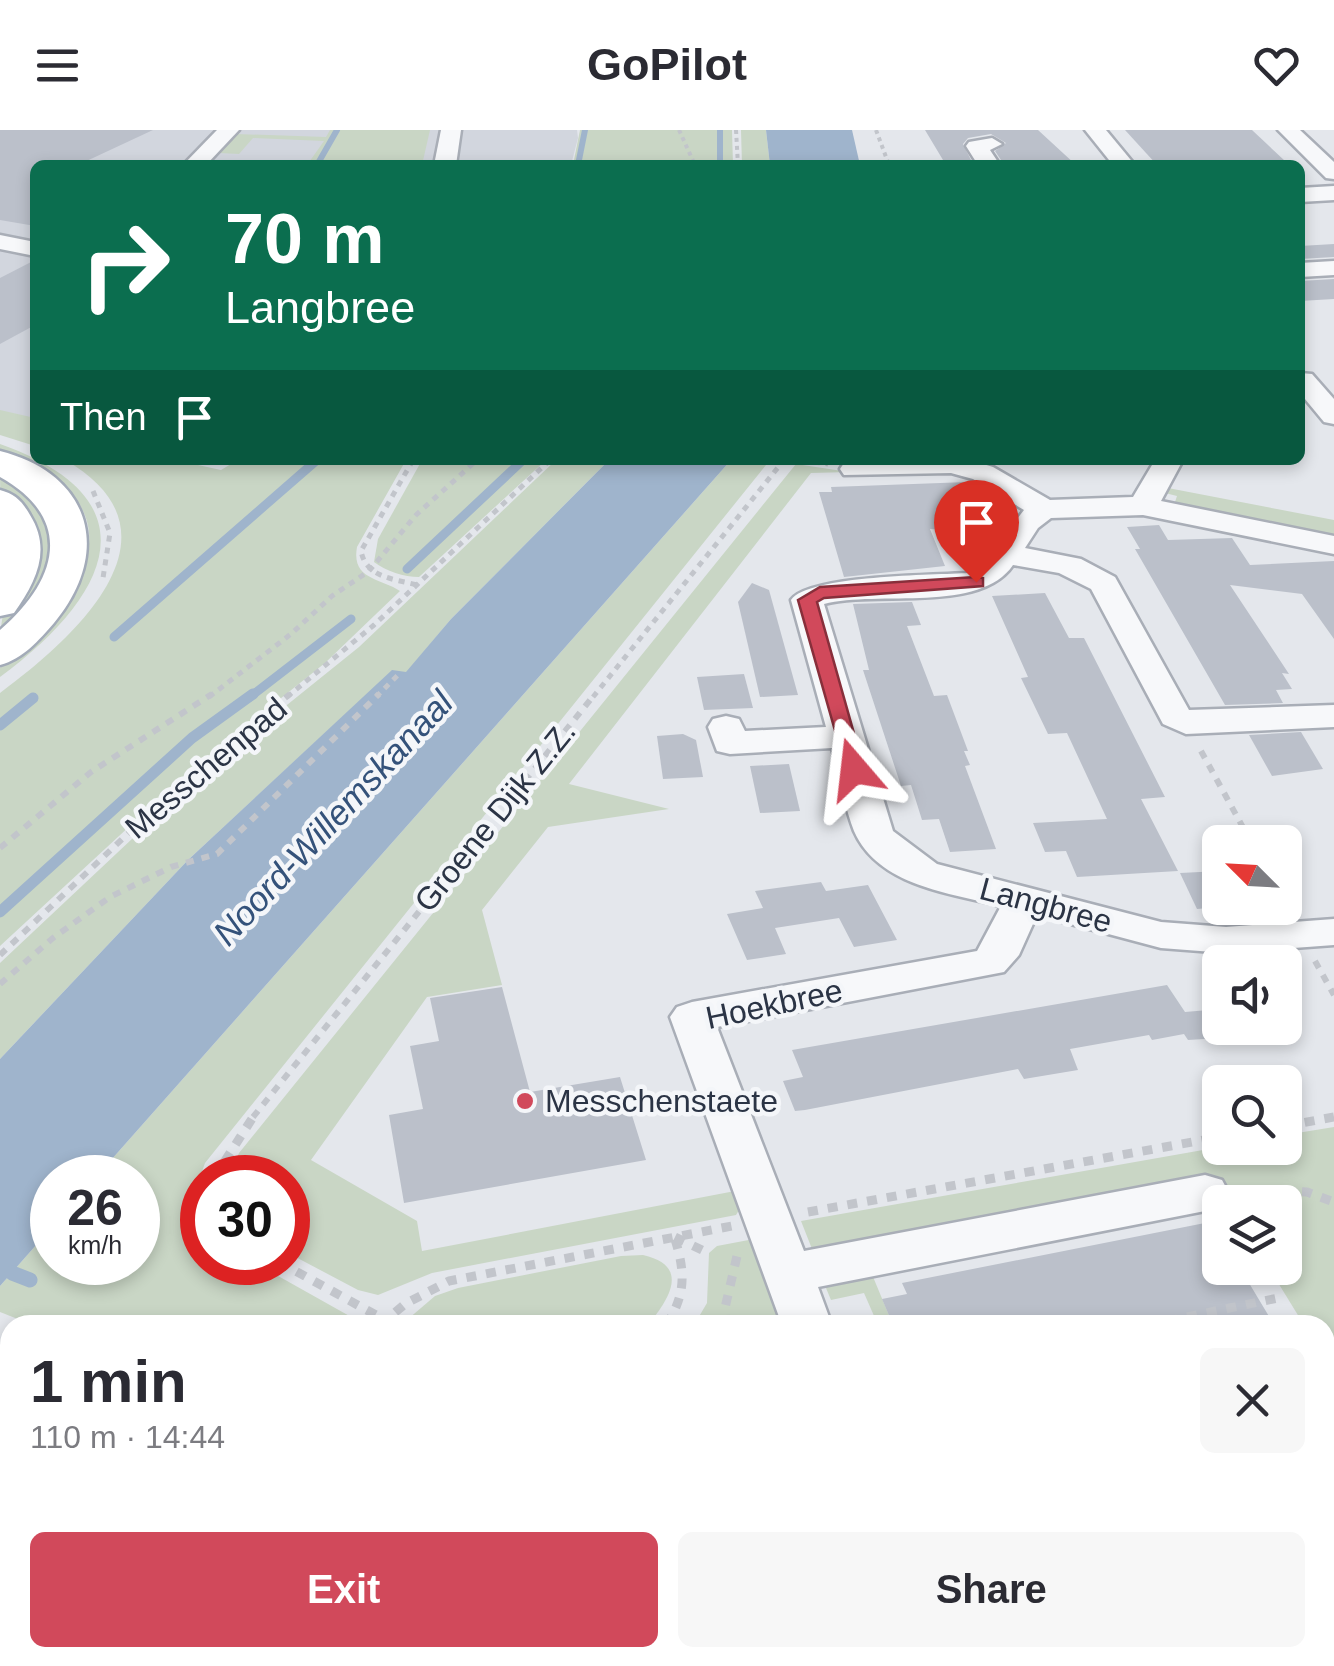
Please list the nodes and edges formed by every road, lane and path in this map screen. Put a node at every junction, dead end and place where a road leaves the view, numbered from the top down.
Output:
1 (229, 130) edge
2 (451, 130) edge
3 (678, 130) edge
4 (736, 130) edge
5 (876, 130) edge
6 (1095, 130) edge
7 (1288, 130) edge
8 (199, 160) edge
9 (446, 160) edge
10 (693, 160) edge
11 (738, 160) edge
12 (887, 160) edge
13 (1120, 160) edge
14 (1334, 173) edge
15 (1334, 194) edge
16 (1305, 195) edge
17 (0, 242) edge
18 (30, 247) edge
19 (1334, 268) edge
20 (1305, 270) edge
21 (1334, 378) edge
22 (1305, 380) edge
23 (1305, 384) edge
24 (1334, 416) edge
25 (0, 462) edge
26 (410, 465) edge
27 (471, 465) edge
28 (545, 465) edge
29 (780, 465) edge
30 (934, 465) edge
31 (957, 465) edge
32 (1166, 465) edge
33 (854, 469) dead end
34 (0, 501) edge
35 (1143, 506) junction
36 (1044, 509) junction
37 (1334, 546) edge
38 (1004, 554) junction
39 (370, 571) junction
40 (417, 584) junction
41 (0, 604) edge
42 (0, 652) edge
43 (401, 672) dead end
44 (1334, 716) edge
45 (1186, 723) junction
46 (726, 727) dead end
47 (844, 737) junction
48 (1242, 825) edge
49 (0, 848) edge
50 (1024, 900) junction
51 (1334, 932) edge
52 (0, 955) edge
53 (0, 984) edge
54 (1334, 1117) edge
55 (1302, 1123) edge
56 (1202, 1140) edge
57 (227, 1155) edge
58 (1302, 1192) edge
59 (1202, 1194) edge
60 (1334, 1202) edge
61 (779, 1217) junction
62 (674, 1236) junction
63 (704, 1250) dead end
64 (788, 1273) junction
65 (310, 1280) edge
66 (1278, 1298) dead end
67 (370, 1315) edge
68 (391, 1315) edge
69 (672, 1315) edge
70 (803, 1315) edge
71 (1196, 1315) edge

1 - 8 street
2 - 9 street
3 - 10 path
4 - 11 path
5 - 12 path
6 - 13 street
7 - 14 street
15 - 16 street
17 - 18 street
19 - 20 street
21 - 22 street
23 - 24 street
25 - 42 main road
26 - 39 path
27 - 39 path
28 - 40 path, Messchenpad
29 - 57 path, Groene Dijk Z.Z.
30 - 33 street
31 - 36 street
32 - 35 street
34 - 41 main road
35 - 36 street
35 - 37 street
36 - 38 street, Langbree
38 - 45 street
38 - 47 street, Langbree
39 - 40 path
39 - 49 path
40 - 52 path, Messchenpad
43 - 53 path
44 - 45 street
45 - 48 path
46 - 47 street
47 - 50 street, Langbree
50 - 51 street, Langbree
50 - 61 street, Hoekbree
54 - 55 path
56 - 61 path
58 - 60 path
59 - 64 street
61 - 62 path
61 - 64 street, Hoekbree
62 - 63 path
62 - 68 path
62 - 69 path
64 - 70 street, Hoekbree
65 - 67 path
66 - 71 path

